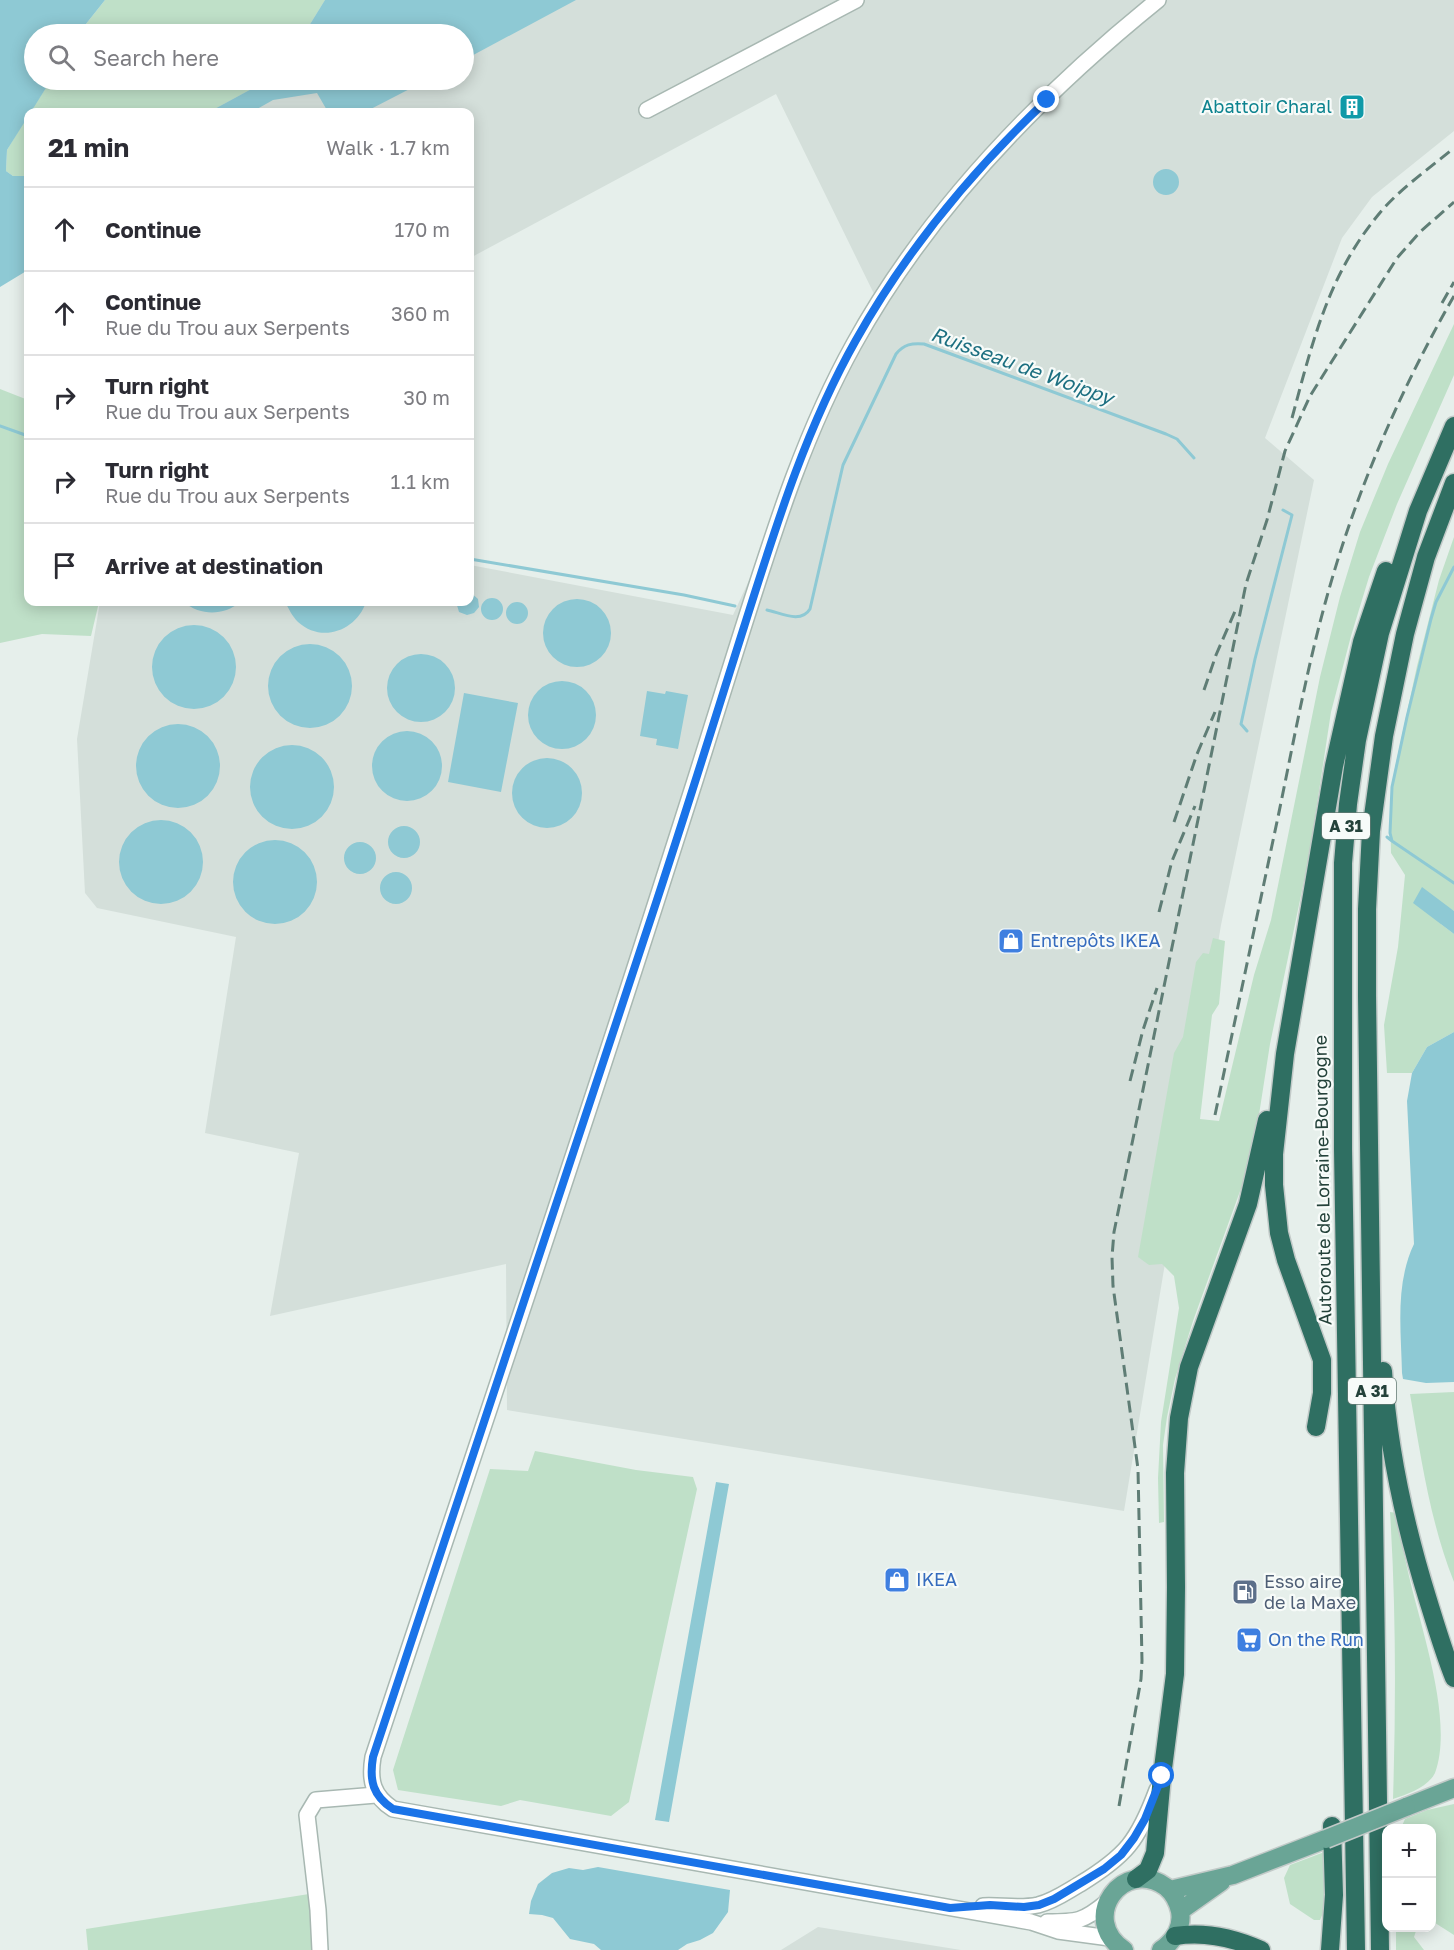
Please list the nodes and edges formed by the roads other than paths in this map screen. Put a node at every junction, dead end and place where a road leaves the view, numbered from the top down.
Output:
1 (856, 0) edge
2 (1158, 0) edge
3 (647, 110) dead end
4 (1454, 426) edge
5 (1454, 483) edge
6 (1418, 511) junction
7 (1285, 1054) junction
8 (1372, 1342) junction
9 (1316, 1427) dead end
10 (1454, 1678) edge
11 (1162, 1776) junction
12 (1452, 1790) edge
13 (376, 1795) junction
14 (1329, 1832) junction
15 (1233, 1875) junction
16 (1136, 1879) junction
17 (1170, 1890) junction
18 (1107, 1902) junction
19 (950, 1908) junction
20 (1180, 1911) junction
21 (1031, 1922) junction
22 (1175, 1936) junction
23 (1117, 1944) edge
24 (320, 1950) edge
25 (1161, 1950) edge
26 (1261, 1950) edge
27 (1330, 1950) edge
28 (1356, 1950) edge
29 (1380, 1950) edge

1 - 3 street
2 - 13 street
4 - 6 highway, Autoroute de Lorraine-Bourgogne / A 31
5 - 8 highway, A 31
6 - 7 highway
6 - 28 highway, Autoroute de Lorraine-Bourgogne / A 31
7 - 9 highway
7 - 11 highway
8 - 10 highway
8 - 29 highway, A 31
11 - 16 highway
11 - 19 street
12 - 14 main road, bridge
13 - 19 street
13 - 24 street
14 - 15 main road
14 - 27 highway
15 - 17 main road
15 - 20 main road
16 - 17 main road
16 - 18 main road
17 - 20 main road
18 - 21 street
18 - 23 main road
19 - 21 street
20 - 22 main road
21 - 23 street
22 - 25 main road
22 - 26 highway

